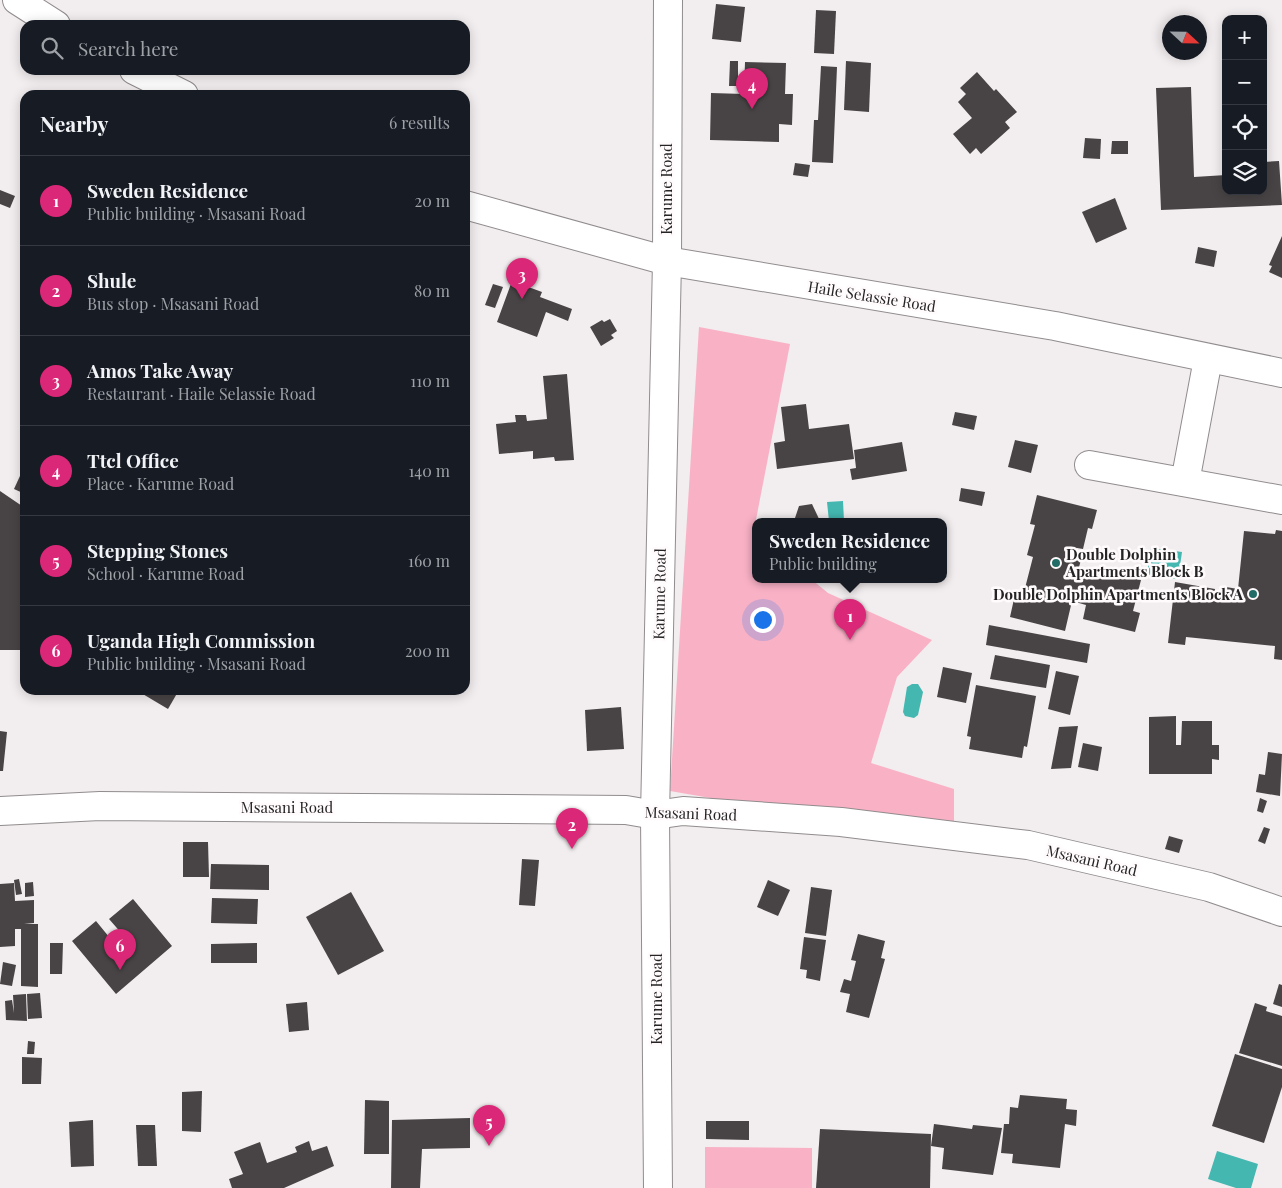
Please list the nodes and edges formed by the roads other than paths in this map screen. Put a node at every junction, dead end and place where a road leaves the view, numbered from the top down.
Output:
1 (17, 0) edge
2 (668, 0) edge
3 (48, 20) edge
4 (144, 75) edge
5 (174, 90) edge
6 (470, 206) edge
7 (667, 261) junction
8 (1208, 359) junction
9 (1282, 373) edge
10 (1089, 464) dead end
11 (1185, 482) junction
12 (1282, 500) edge
13 (0, 811) edge
14 (655, 815) junction
15 (1282, 912) edge
16 (658, 1188) edge

1 - 3 street
2 - 7 street, Karume Road
4 - 5 street
6 - 7 street, Haile Selassie Road
7 - 8 street, Haile Selassie Road
7 - 14 street, Karume Road
8 - 9 street, Haile Selassie Road
8 - 11 street
10 - 11 street
11 - 12 street
13 - 14 street, Msasani Road
14 - 15 street, Msasani Road
14 - 16 street, Karume Road

